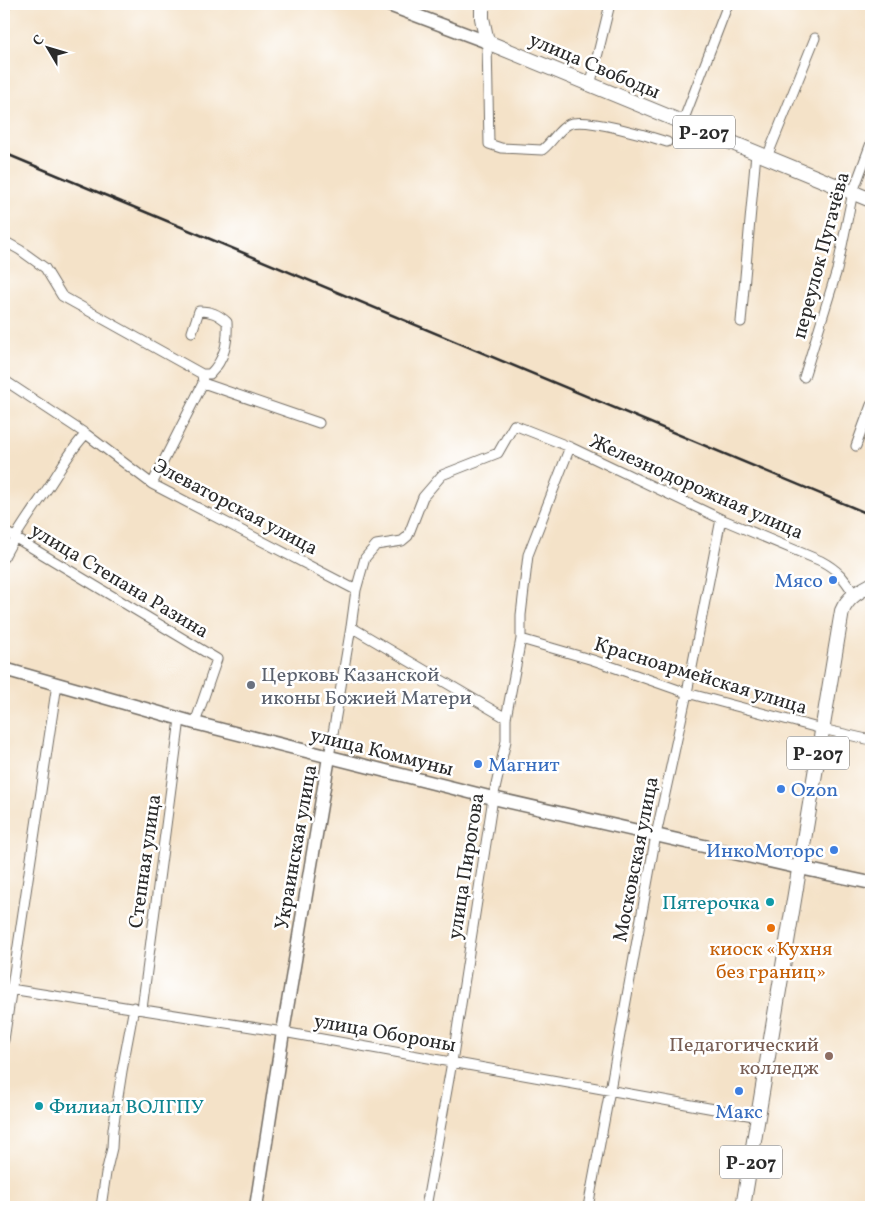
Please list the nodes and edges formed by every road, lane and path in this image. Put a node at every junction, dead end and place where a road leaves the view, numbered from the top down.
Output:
1 (7, 4) edge
2 (386, 4) edge
3 (482, 4) edge
4 (610, 4) edge
5 (728, 4) edge
6 (4, 7) edge
7 (815, 38) dead end
8 (487, 42) junction
9 (590, 86) junction
10 (682, 124) junction
11 (667, 142) dead end
12 (871, 143) edge
13 (762, 155) junction
14 (854, 192) junction
15 (871, 200) edge
16 (4, 242) edge
17 (740, 322) dead end
18 (192, 332) dead end
19 (804, 377) dead end
20 (202, 379) junction
21 (4, 380) edge
22 (871, 405) edge
23 (318, 423) dead end
24 (514, 424) joint
25 (86, 434) junction
26 (856, 446) dead end
27 (570, 447) junction
28 (152, 484) junction
29 (721, 519) junction
30 (4, 531) edge
31 (14, 537) junction
32 (4, 557) edge
33 (871, 585) edge
34 (356, 590) junction
35 (854, 594) junction
36 (351, 627) junction
37 (521, 639) junction
38 (4, 669) edge
39 (57, 684) junction
40 (687, 693) junction
41 (506, 718) junction
42 (180, 719) junction
43 (195, 723) junction
44 (822, 729) junction
45 (871, 740) edge
46 (329, 757) junction
47 (493, 798) junction
48 (656, 835) junction
49 (800, 868) junction
50 (871, 882) edge
51 (7, 988) edge
52 (138, 1008) junction
53 (283, 1032) junction
54 (4, 1040) edge
55 (452, 1062) junction
56 (610, 1090) junction
57 (759, 1117) junction
58 (101, 1207) edge
59 (256, 1207) edge
60 (426, 1207) edge
61 (588, 1207) edge
62 (743, 1207) edge

1 - 6 street
2 - 8 street, улица Свободы
3 - 8 main road
4 - 9 street
5 - 10 street
7 - 13 street
8 - 9 main road, улица Свободы / Р-207
8 - 11 street
9 - 10 main road, улица Свободы / Р-207
10 - 13 main road, улица Свободы / Р-207
12 - 14 street, переулок Пугачёва
13 - 14 main road, улица Свободы / Р-207
13 - 17 street
14 - 15 main road, улица Свободы / Р-207
14 - 19 street, переулок Пугачёва
16 - 20 street
18 - 20 street
20 - 23 street
20 - 28 street
21 - 25 street, Элеваторская улица
22 - 26 street
24 - 27 street, Железнодорожная улица
24 - 34 street, Украинская улица
25 - 28 street, Элеваторская улица
25 - 31 street
27 - 29 street, Железнодорожная улица
27 - 37 street, улица Пирогова
28 - 34 street, Элеваторская улица
29 - 35 street, Железнодорожная улица
29 - 40 street, Московская улица
30 - 31 street, улица Степана Разина
31 - 32 street
31 - 43 street, улица Степана Разина
33 - 35 main road
34 - 36 street, Украинская улица
35 - 44 main road, Р-207
36 - 41 street
36 - 46 street, Украинская улица
37 - 40 street, Красноармейская улица
37 - 41 street, улица Пирогова
38 - 39 street, улица Коммуны
39 - 42 street, улица Коммуны
39 - 51 street
40 - 44 street, Красноармейская улица
40 - 48 street, Московская улица
41 - 47 street, улица Пирогова
42 - 43 street, улица Коммуны
42 - 52 street, Степная улица
43 - 46 street, улица Коммуны
44 - 45 street, Красноармейская улица
44 - 49 main road, Р-207
46 - 47 street, улица Коммуны
46 - 53 street, Украинская улица
47 - 48 street, улица Коммуны
47 - 55 street, улица Пирогова
48 - 49 street, улица Коммуны
48 - 56 street, Московская улица
49 - 50 street, улица Коммуны
49 - 57 main road, Р-207
51 - 52 street, улица Обороны
51 - 54 street
52 - 53 street, улица Обороны
52 - 58 street, Степная улица
53 - 55 street, улица Обороны
53 - 59 street, Украинская улица
55 - 56 street, улица Обороны
55 - 60 street, улица Пирогова
56 - 57 street, улица Обороны
56 - 61 street, Московская улица
57 - 62 main road, Р-207

